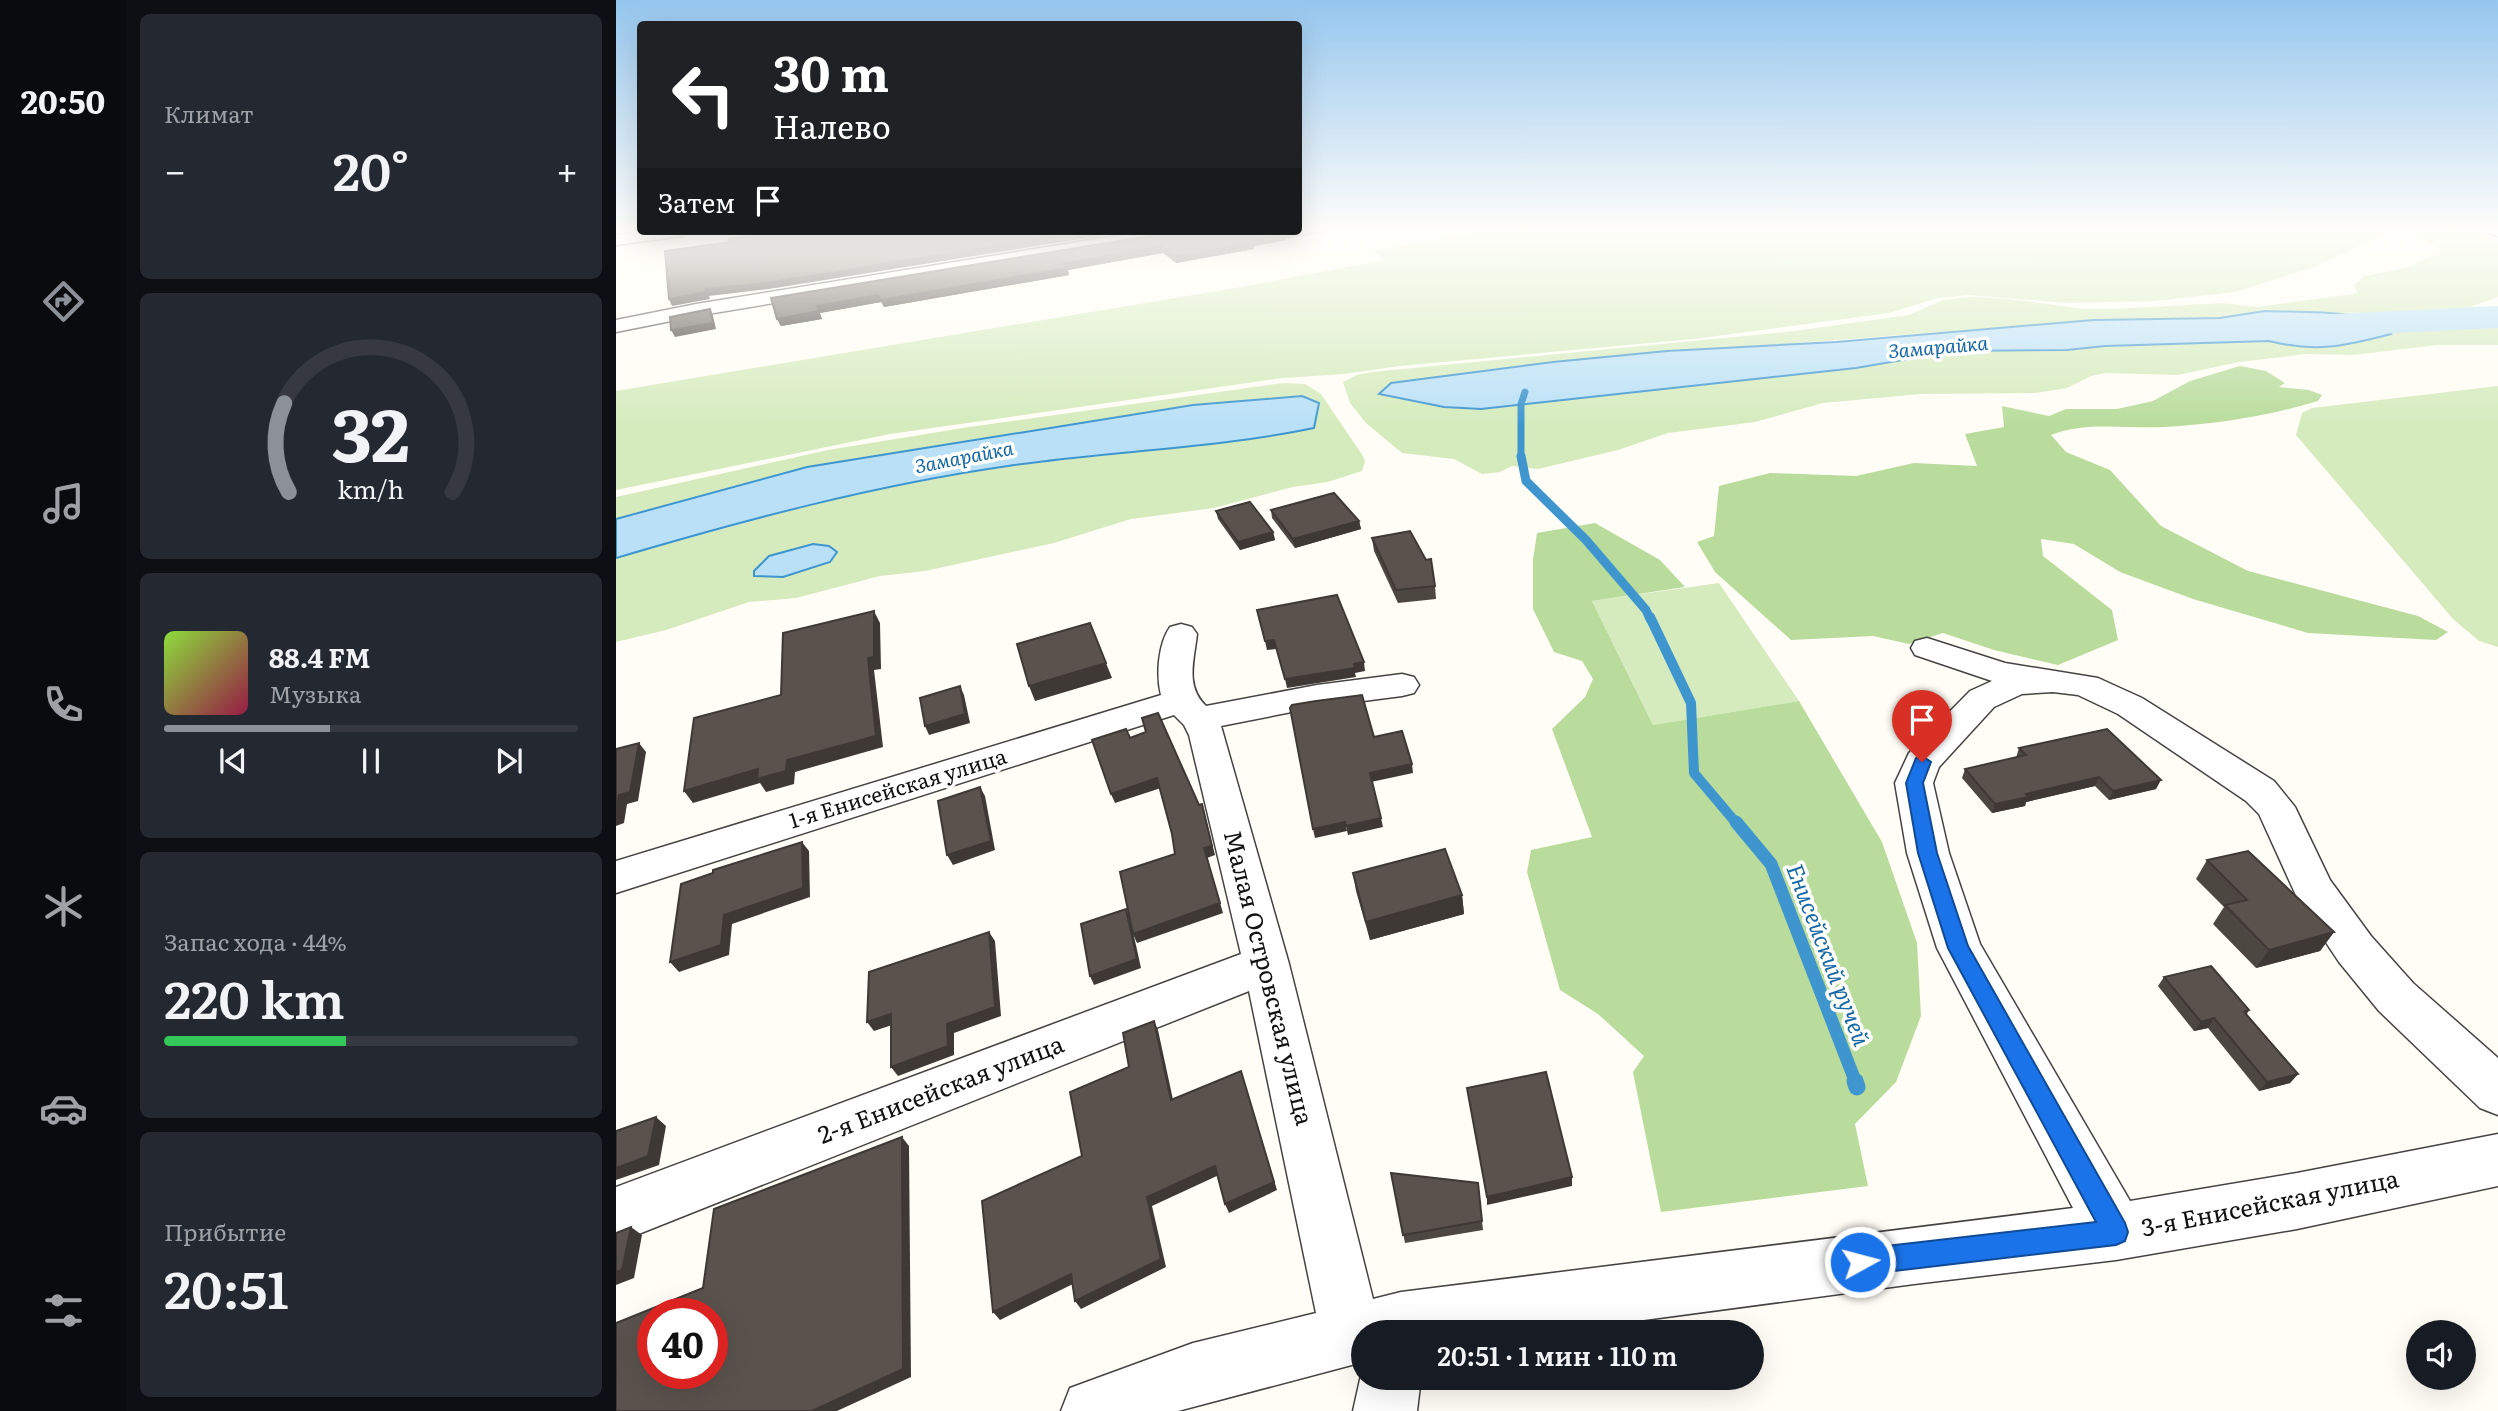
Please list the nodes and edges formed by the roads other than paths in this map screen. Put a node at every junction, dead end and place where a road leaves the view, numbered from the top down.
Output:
1 (799, 295) edge
2 (616, 326) edge
3 (1181, 634) dead end
4 (1927, 648) dead end
5 (2053, 681) junction
6 (1402, 685) dead end
7 (1189, 710) junction
8 (616, 877) edge
9 (1266, 964) junction
10 (2498, 1091) edge
11 (2498, 1160) edge
12 (616, 1215) edge
13 (2116, 1232) junction
14 (1378, 1320) edge
15 (1514, 1320) edge
16 (1351, 1347) edge
17 (1385, 1390) edge
18 (1093, 1411) edge
19 (1385, 1411) edge

1 - 2 street
3 - 7 street, Малая Островская улица
4 - 5 street
5 - 10 street
5 - 13 street
6 - 7 street, 1-я Енисейская улица
7 - 8 street, 1-я Енисейская улица
7 - 9 street, Малая Островская улица
9 - 12 street, 2-я Енисейская улица
9 - 14 street, Малая Островская улица
11 - 13 street, 3-я Енисейская улица
13 - 15 street, 3-я Енисейская улица
16 - 18 street, 3-я Енисейская улица
17 - 19 street, Малая Островская улица

